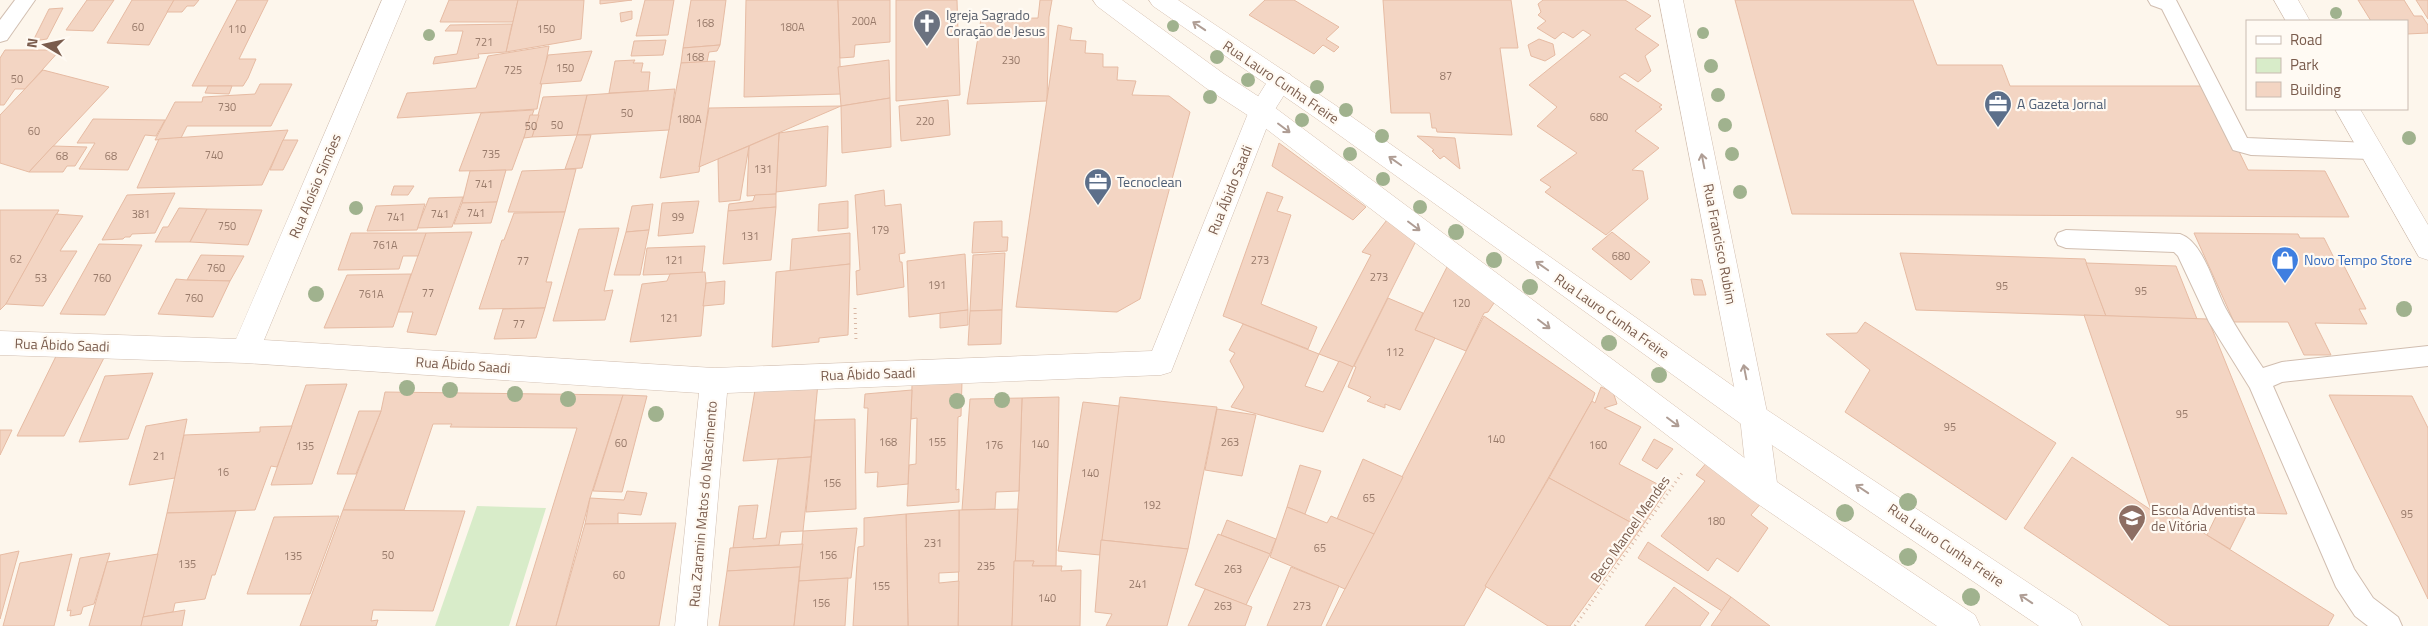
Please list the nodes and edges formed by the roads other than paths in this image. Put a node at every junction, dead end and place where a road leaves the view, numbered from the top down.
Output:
1 (25, 0) edge
2 (394, 0) edge
3 (1105, 0) edge
4 (1161, 0) edge
5 (1671, 0) edge
6 (2158, 0) edge
7 (2286, 0) edge
8 (2297, 20) edge
9 (0, 36) edge
10 (1281, 81) junction
11 (2348, 110) edge
12 (1261, 111) junction
13 (2370, 151) junction
14 (2066, 239) dead end
15 (2428, 249) edge
16 (0, 343) edge
17 (256, 351) junction
18 (2428, 356) edge
19 (714, 381) junction
20 (2258, 382) junction
21 (1754, 417) junction
22 (1764, 490) junction
23 (691, 626) edge
24 (1964, 626) edge
25 (2066, 626) edge
26 (2389, 626) edge

1 - 9 lane
2 - 17 street, Rua Aloísio Simões
3 - 12 street
10 -> 4 street, Rua Lauro Cunha Freire
21 -> 5 street, Rua Francisco Rubim
6 - 13 lane
7 - 8 street
10 - 12 street, Rua Ábido Saadi
21 -> 10 street, Rua Lauro Cunha Freire
11 - 13 street
12 - 19 street, Rua Ábido Saadi
12 -> 22 street
13 - 15 street
14 - 20 lane
16 - 17 street, Rua Ábido Saadi
17 - 19 street, Rua Ábido Saadi
18 - 20 lane
19 - 23 street, Rua Zaramin Matos do Nascimento
20 - 26 lane
21 - 22 street, Rua Francisco Rubim
25 -> 21 street, Rua Lauro Cunha Freire
22 - 24 street

